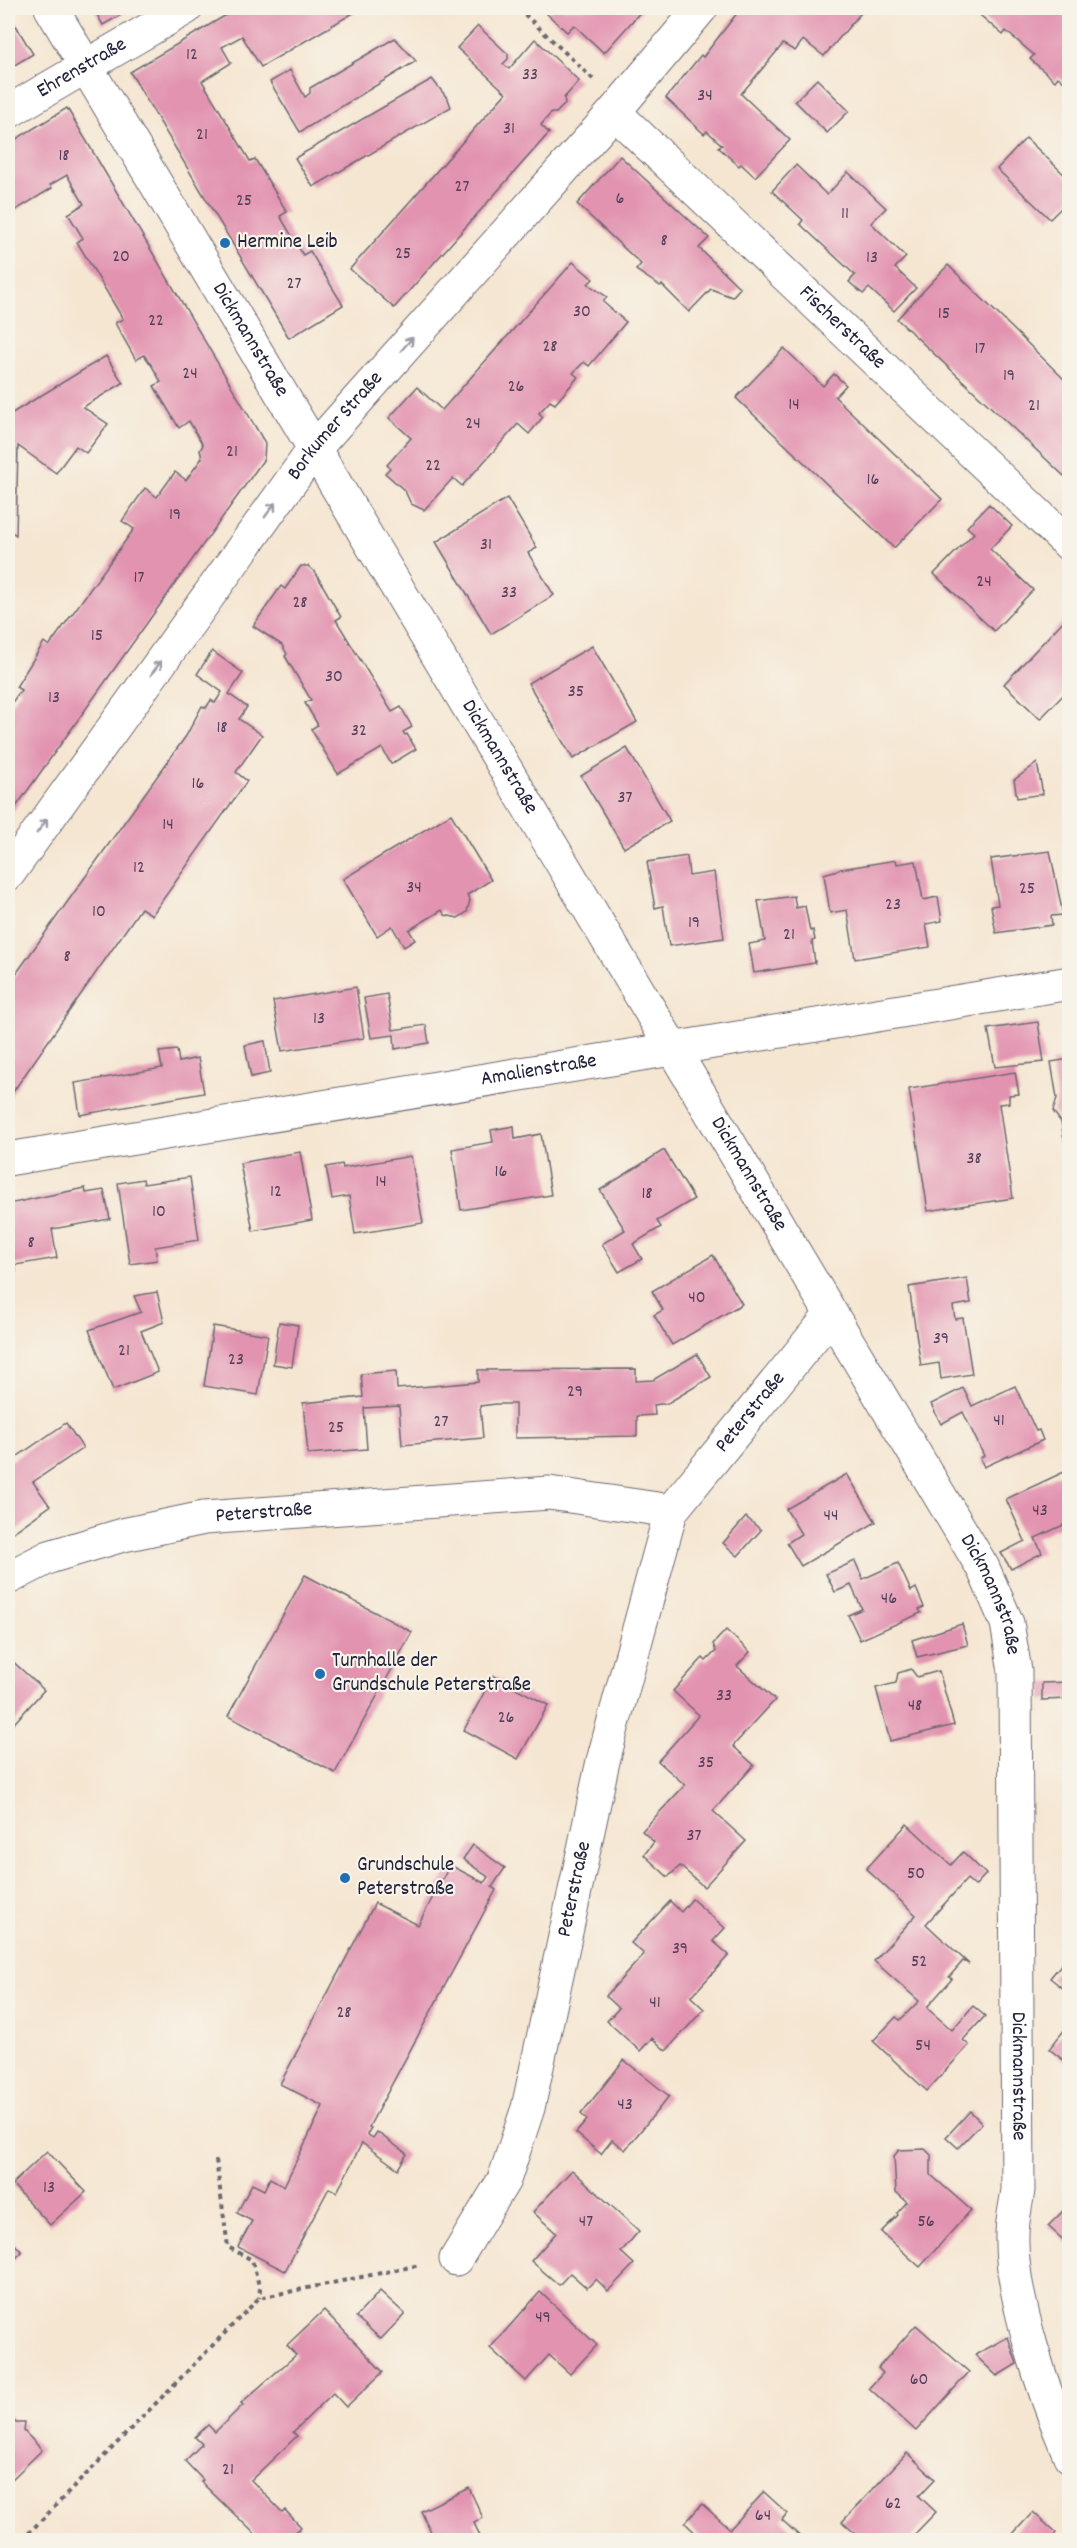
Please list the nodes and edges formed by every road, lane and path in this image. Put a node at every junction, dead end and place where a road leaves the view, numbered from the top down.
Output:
1 (51, 8) edge
2 (186, 8) edge
3 (518, 8) edge
4 (700, 8) edge
5 (86, 66) junction
6 (617, 108) junction
7 (8, 112) edge
8 (315, 448) junction
9 (1070, 544) edge
10 (8, 874) edge
11 (1070, 983) edge
12 (671, 1048) junction
13 (8, 1159) edge
14 (831, 1315) junction
15 (671, 1511) junction
16 (8, 1578) edge
17 (216, 2160) dead end
18 (456, 2259) dead end
19 (390, 2270) dead end
20 (259, 2298) junction
21 (1070, 2456) edge
22 (22, 2541) edge

1 - 5 street, Dickmannstraße
2 - 5 street, Ehrenstraße
3 - 6 path
4 - 6 street, Borkumer Straße
5 - 7 street, Ehrenstraße
5 - 8 street, Dickmannstraße
8 -> 6 street, Borkumer Straße
6 - 9 street, Fischerstraße
10 -> 8 street, Borkumer Straße
8 - 12 street, Dickmannstraße
11 - 12 street, Amalienstraße
12 - 13 street, Amalienstraße
12 - 14 street, Dickmannstraße
14 - 15 street, Peterstraße
14 - 21 street, Dickmannstraße
15 - 16 street, Peterstraße
15 - 18 street, Peterstraße
17 - 20 path
19 - 20 path
20 - 22 path

